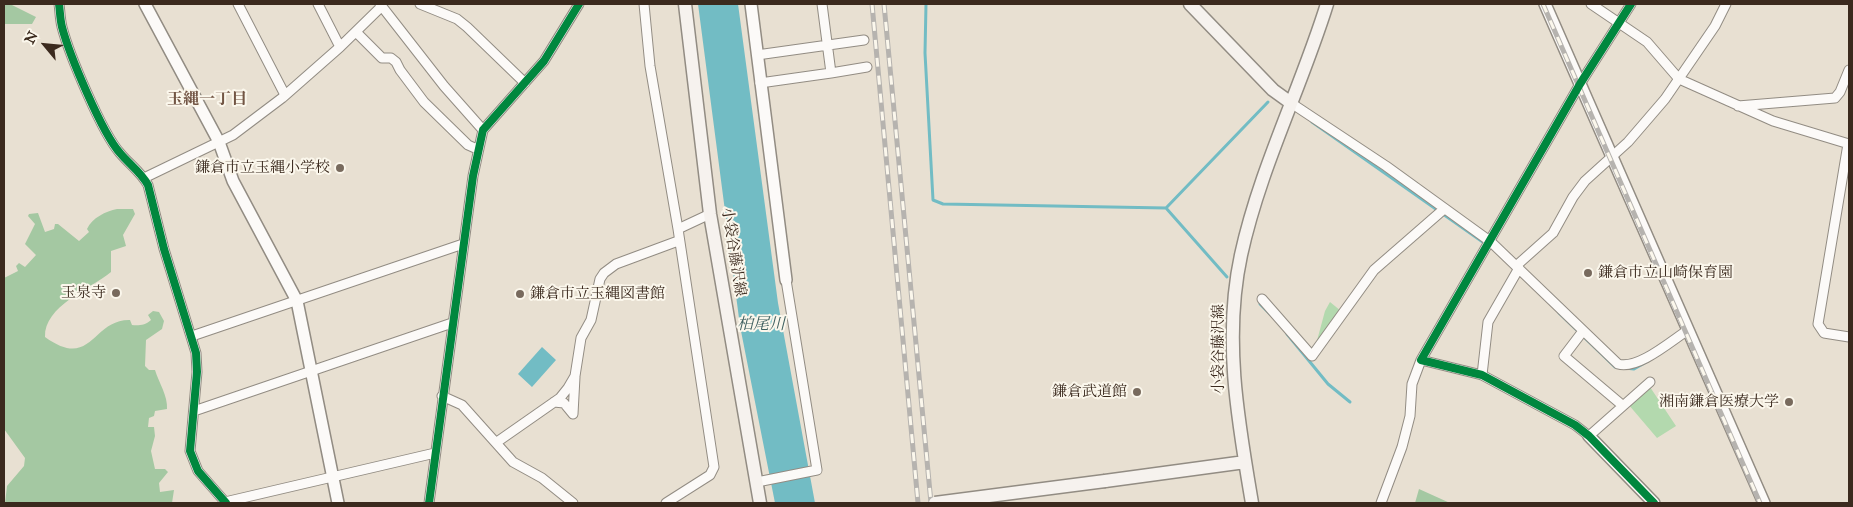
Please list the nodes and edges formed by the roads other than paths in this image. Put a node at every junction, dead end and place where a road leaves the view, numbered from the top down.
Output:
1 (59, 4) edge
2 (145, 4) edge
3 (238, 4) edge
4 (318, 4) edge
5 (420, 4) edge
6 (579, 4) edge
7 (644, 4) edge
8 (685, 4) edge
9 (751, 4) edge
10 (822, 4) edge
11 (1190, 4) edge
12 (1327, 4) edge
13 (1545, 4) edge
14 (1591, 4) edge
15 (1631, 4) edge
16 (1726, 4) edge
17 (381, 5) edge
18 (1619, 22) junction
19 (356, 32) junction
20 (864, 40) dead end
21 (827, 45) junction
22 (340, 47) junction
23 (757, 55) junction
24 (867, 67) dead end
25 (1849, 70) edge
26 (831, 73) junction
27 (1679, 79) junction
28 (525, 83) junction
29 (760, 83) junction
30 (1580, 84) junction
31 (285, 95) junction
32 (1291, 103) junction
33 (1737, 106) junction
34 (483, 130) junction
35 (219, 142) junction
36 (1849, 144) edge
37 (477, 149) junction
38 (1612, 156) junction
39 (144, 178) junction
40 (1444, 209) junction
41 (710, 214) junction
42 (678, 229) junction
43 (678, 241) junction
44 (1491, 242) junction
45 (463, 244) junction
46 (1518, 267) junction
47 (786, 280) joint
48 (1262, 299) dead end
49 (297, 301) junction
50 (452, 323) junction
51 (1688, 330) junction
52 (1583, 332) junction
53 (192, 336) junction
54 (1849, 337) edge
55 (1421, 360) junction
56 (311, 370) junction
57 (1482, 375) junction
58 (576, 376) junction
59 (1650, 382) dead end
60 (442, 396) junction
61 (554, 402) junction
62 (1622, 405) junction
63 (194, 411) junction
64 (1589, 436) junction
65 (497, 442) junction
66 (435, 453) junction
67 (1245, 462) junction
68 (333, 478) junction
69 (760, 482) junction
70 (226, 503) edge
71 (338, 503) edge
72 (429, 503) edge
73 (573, 503) edge
74 (666, 503) edge
75 (760, 503) edge
76 (935, 503) edge
77 (1252, 503) edge
78 (1381, 503) edge
79 (1654, 503) edge
80 (1764, 503) edge

1 - 39 street
2 - 35 street
3 - 31 street
4 - 22 street
5 - 28 street
6 - 28 street
7 - 42 street
8 - 41 main road, 小袋谷藤沢線
9 - 23 street
10 - 21 street
11 - 32 main road
12 - 32 main road, 小袋谷藤沢線
13 - 30 street
14 - 18 street
15 - 18 street
16 - 27 street
17 - 19 street
17 - 34 street
18 - 27 street
18 - 30 street
19 - 22 street
19 - 37 street
20 - 21 street
21 - 23 street
21 - 26 street
22 - 31 street
23 - 29 street
24 - 26 street
25 - 33 street
26 - 29 street
27 - 33 street
27 - 38 street
28 - 34 street
29 - 47 street
30 - 38 street
30 - 44 street
31 - 35 street
32 - 40 street
32 - 67 main road, 小袋谷藤沢線
33 - 36 street
34 - 37 street
35 - 39 street
35 - 49 street
36 - 54 street
37 - 45 street
38 - 46 street
38 - 51 street
39 - 53 street
40 - 44 street
40 - 48 street
41 - 42 street
41 - 69 main road, 小袋谷藤沢線
42 - 43 street
43 - 58 street
43 - 74 street
44 - 46 street
44 - 55 street
45 - 49 street
45 - 50 street
46 - 52 street
46 - 57 street
47 - 69 street
49 - 53 street
49 - 56 street
50 - 56 street
50 - 60 street
51 - 52 street
51 - 80 street
52 - 62 street
53 - 63 street
55 - 57 street
55 - 78 street
56 - 63 street
56 - 68 street
57 - 64 street
58 - 61 street
58 - 61 street
59 - 62 street
60 - 65 street
60 - 66 street
61 - 65 street
62 - 64 street
63 - 70 street
64 - 79 street
65 - 73 street
66 - 68 street
66 - 72 street
67 - 76 main road, bridge
67 - 77 main road, 小袋谷藤沢線
68 - 70 street
68 - 71 street
69 - 75 main road, 小袋谷藤沢線

